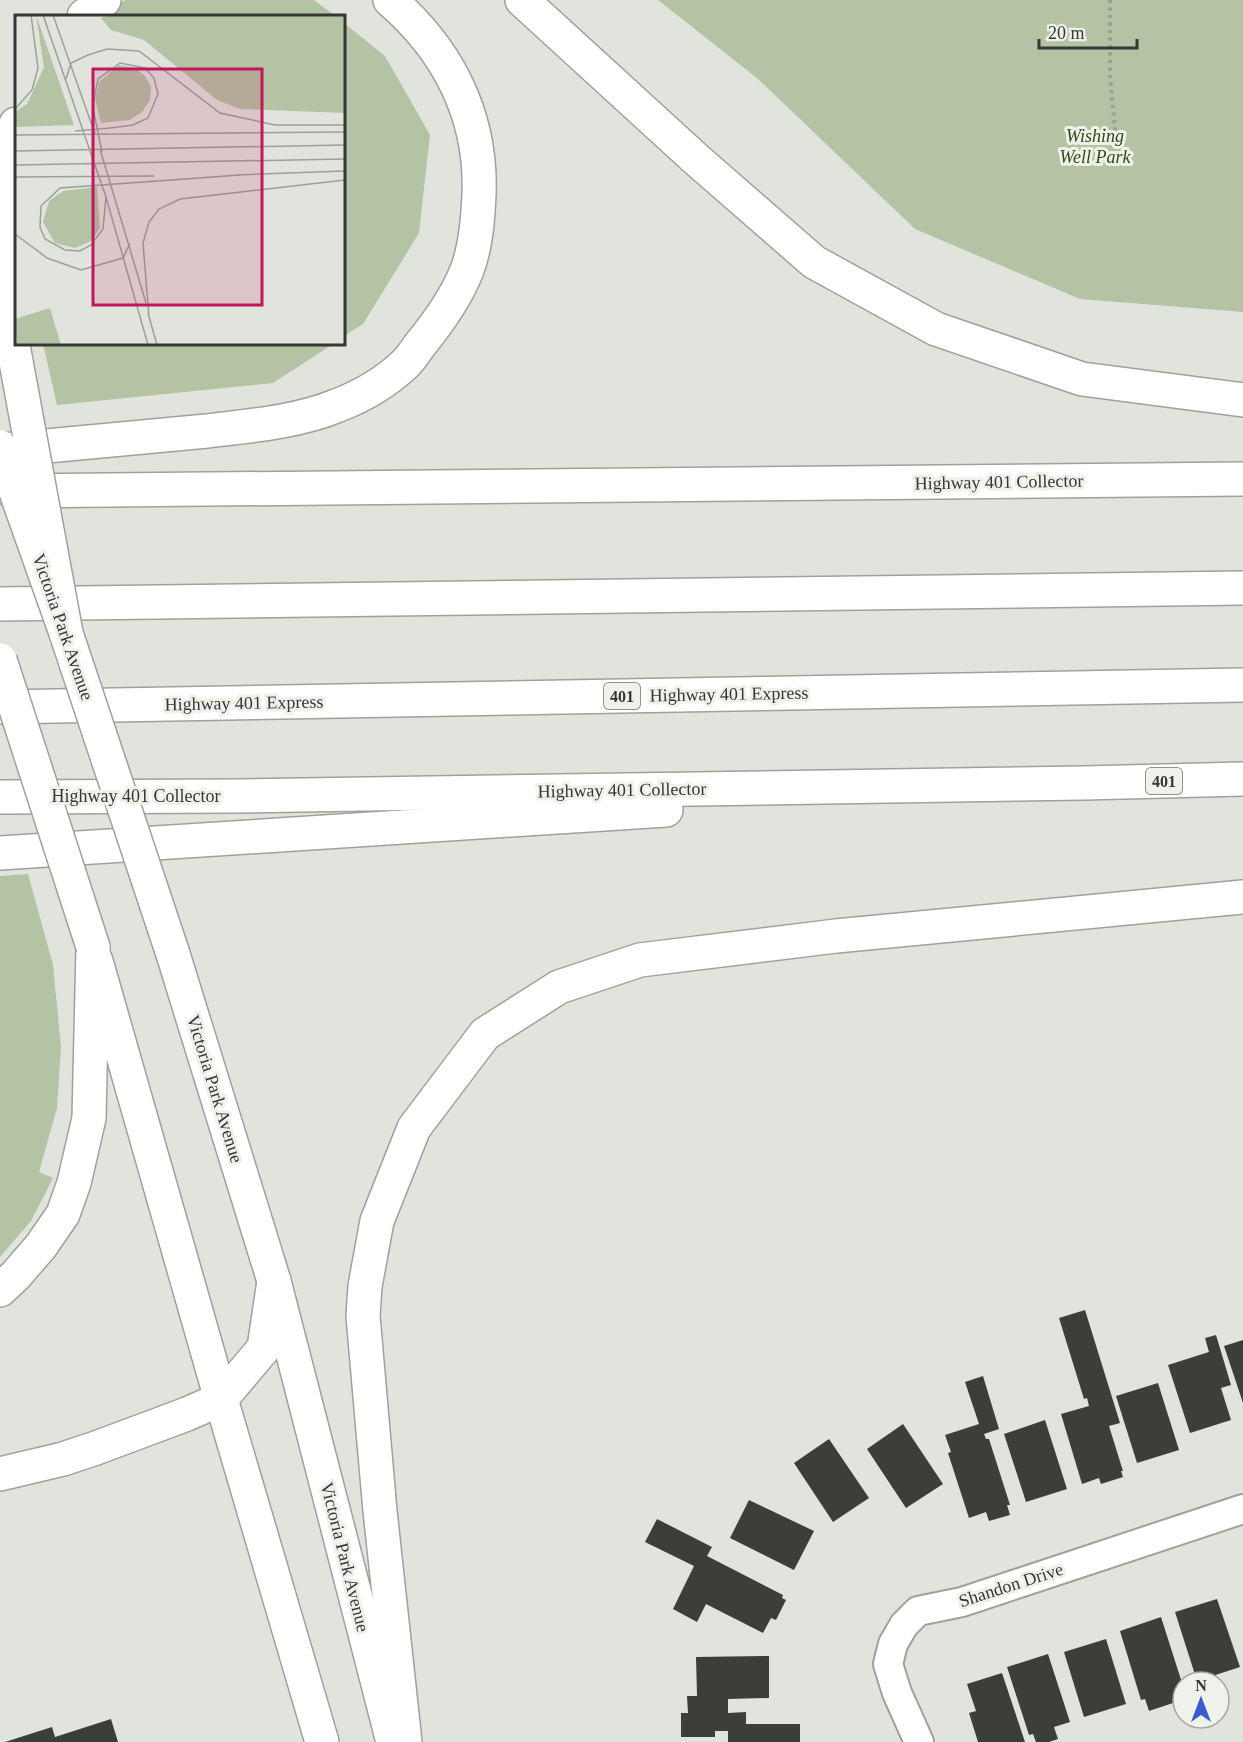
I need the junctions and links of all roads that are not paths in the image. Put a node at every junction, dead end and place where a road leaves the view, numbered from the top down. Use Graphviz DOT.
graph roads {
  1 [pos="104,0"];
  2 [pos="390,0"];
  3 [pos="522,0"];
  4 [pos="85,15"];
  5 [pos="15,128"];
  6 [pos="1243,400"];
  7 [pos="0,448"];
  8 [pos="1243,479"];
  9 [pos="0,491"];
  10 [pos="1243,588"];
  11 [pos="0,603"];
  12 [pos="66,633"];
  13 [pos="0,660"];
  14 [pos="1243,685"];
  15 [pos="0,707"];
  16 [pos="1243,779"];
  17 [pos="1084,783"];
  18 [pos="0,797"];
  19 [pos="0,853"];
  20 [pos="1243,897"];
  21 [pos="93,947"];
  22 [pos="274,1281"];
  23 [pos="0,1290"];
  24 [pos="220,1399"];
  25 [pos="0,1474"];
  26 [pos="1243,1509"];
  27 [pos="322,1742"];
  28 [pos="393,1742"];
  29 [pos="405,1742"];
  30 [pos="919,1742"];
  1 -- 4 [label="main road"];
  2 -- 7 [label="main road"];
  3 -- 6 [label="main road"];
  5 -- 12 [label="main road, bridge"];
  7 -- 12 [label="main road, Victoria Park Avenue, bridge"];
  8 -- 9 [label="main road, Highway 401 Collector"];
  10 -- 11 [label="main road"];
  12 -- 22 [label="main road, Victoria Park Avenue, bridge"];
  13 -- 21 [label="main road, bridge"];
  14 -- 15 [label="main road, Highway 401 Express / 401"];
  16 -- 17 [label="main road, Highway 401 Collector / 401"];
  17 -- 18 [label="main road, Highway 401 Collector / 401"];
  17 -- 19 [label="main road"];
  20 -- 29 [label="main road"];
  21 -- 23 [label="main road"];
  21 -- 24 [label="main road"];
  22 -- 24 [label="main road"];
  22 -- 28 [label="main road, Victoria Park Avenue"];
  24 -- 25 [label="main road"];
  24 -- 27 [label="main road"];
  26 -- 30 [label="street, Shandon Drive"];
}
